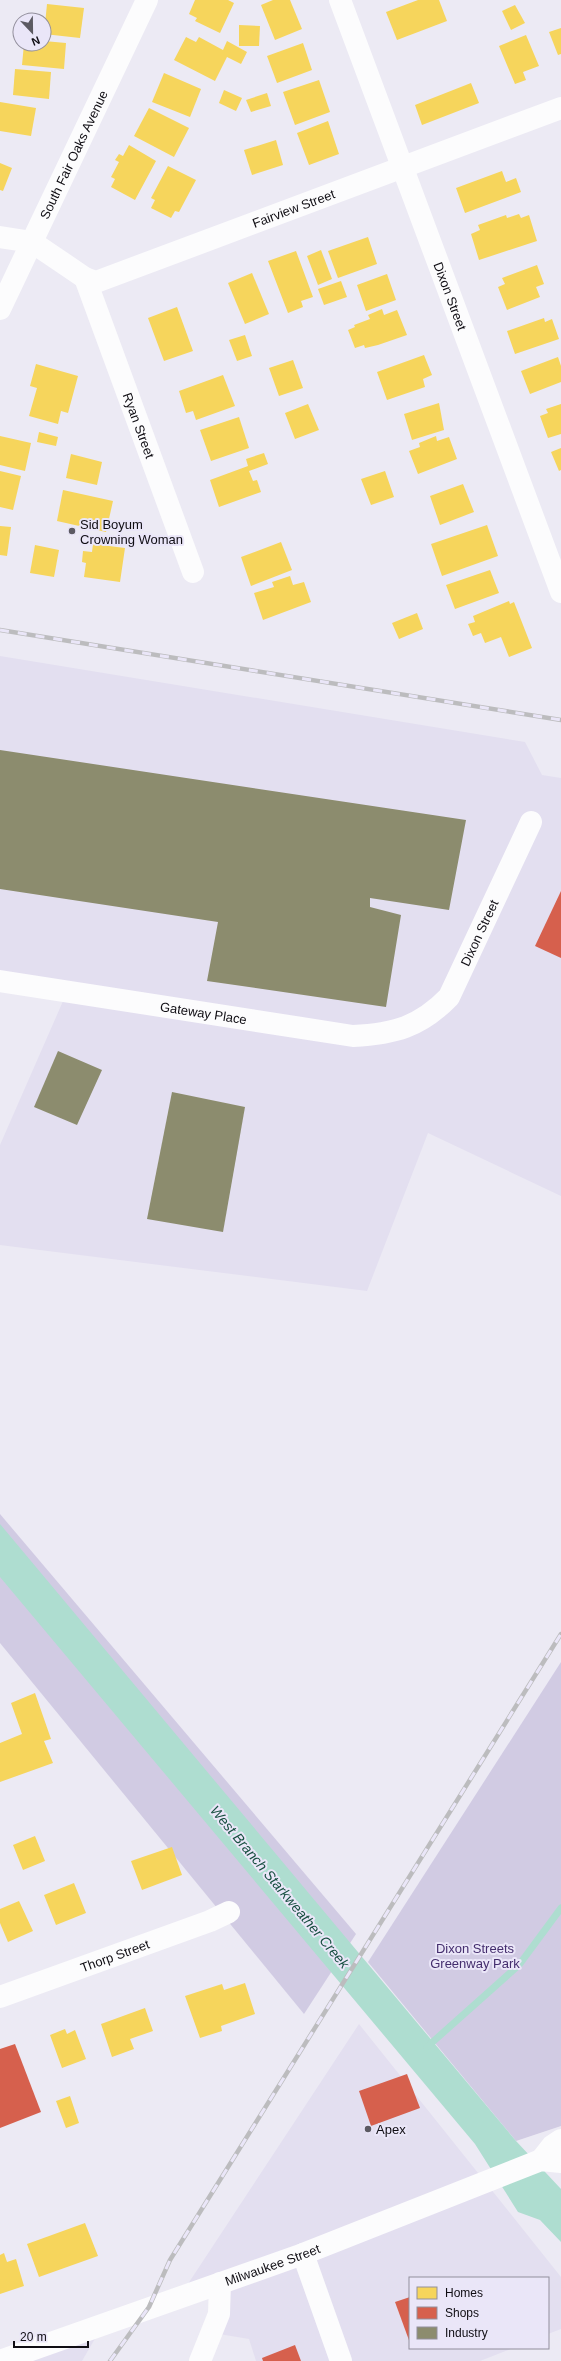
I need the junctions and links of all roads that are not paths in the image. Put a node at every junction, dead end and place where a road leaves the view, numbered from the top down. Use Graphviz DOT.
graph roads {
  1 [pos="147,0"];
  2 [pos="340,0"];
  3 [pos="561,108"];
  4 [pos="403,167"];
  5 [pos="0,237"];
  6 [pos="32,242"];
  7 [pos="85,278"];
  8 [pos="0,309"];
  9 [pos="193,572"];
  10 [pos="561,592"];
  11 [pos="531,822"];
  12 [pos="0,981"];
  13 [pos="408,1027"];
  14 [pos="229,1912"];
  15 [pos="0,1997"];
  16 [pos="561,2140"];
  17 [pos="551,2161"];
  18 [pos="303,2254"];
  19 [pos="220,2283"];
  20 [pos="0,2361"];
  21 [pos="200,2361"];
  22 [pos="341,2361"];
  1 -- 6 [label="street, South Fair Oaks Avenue"];
  2 -- 4 [label="street, Dixon Street"];
  3 -- 4 [label="street, Fairview Street"];
  4 -- 7 [label="street, Fairview Street"];
  4 -- 10 [label="street, Dixon Street"];
  5 -- 6 [label="street"];
  6 -- 7 [label="street"];
  6 -- 8 [label="street, South Fair Oaks Avenue"];
  7 -- 9 [label="street, Ryan Street"];
  11 -- 13 [label="street, Dixon Street"];
  12 -- 13 [label="street, Gateway Place"];
  14 -- 15 [label="street, Thorp Street"];
  16 -- 17 [label="street, Milwaukee Street"];
  17 -- 18 [label="street, Milwaukee Street"];
  18 -- 19 [label="street, Milwaukee Street"];
  18 -- 22 [label="street"];
  19 -- 20 [label="street, Milwaukee Street"];
  19 -- 21 [label="street"];
}
